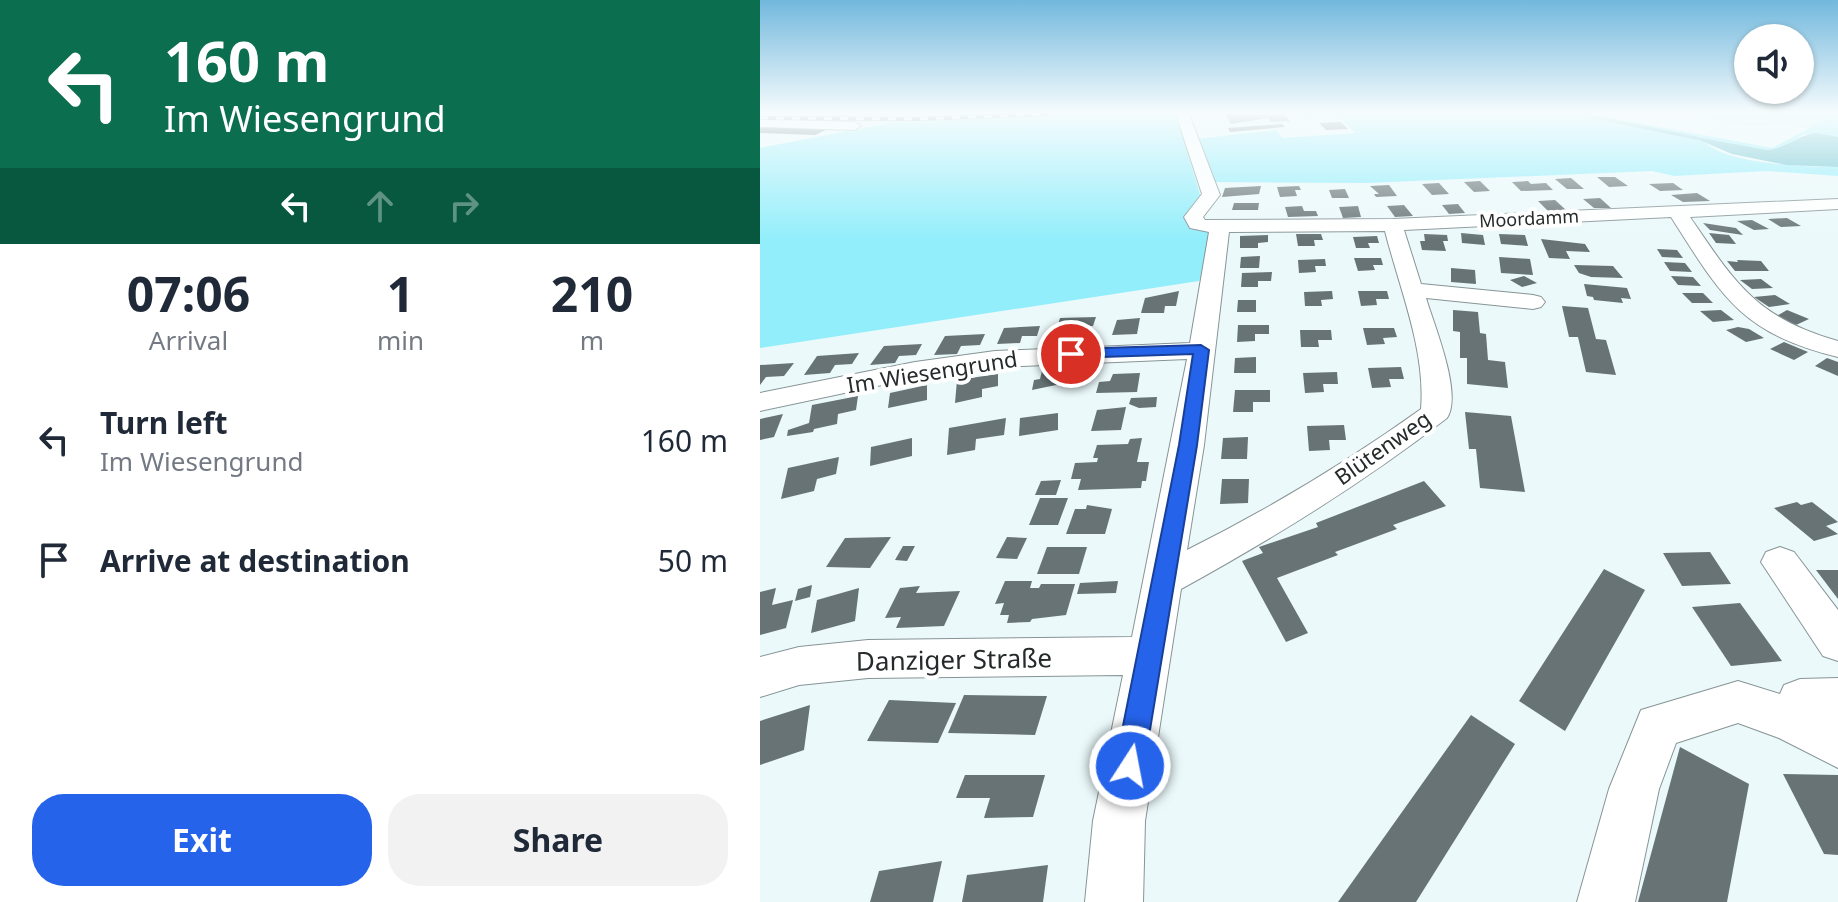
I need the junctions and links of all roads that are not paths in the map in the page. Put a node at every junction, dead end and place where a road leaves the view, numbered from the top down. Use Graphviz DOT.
graph roads {
  1 [pos="1197,156"];
  2 [pos="1838,204"];
  3 [pos="1676,210"];
  4 [pos="1393,225"];
  5 [pos="1220,226"];
  6 [pos="1414,290"];
  7 [pos="1533,302"];
  8 [pos="1838,349"];
  9 [pos="1201,350"];
  10 [pos="760,402"];
  11 [pos="1780,562"];
  12 [pos="1164,580"];
  13 [pos="1838,643"];
  14 [pos="1150,656"];
  15 [pos="760,677"];
  16 [pos="1838,699"];
  17 [pos="1792,720"];
  18 [pos="1838,744"];
  19 [pos="1114,902"];
  20 [pos="1606,902"];
  1 -- 5 [label="street"];
  2 -- 3 [label="street, Moordamm"];
  3 -- 4 [label="street, Moordamm"];
  3 -- 8 [label="street"];
  4 -- 5 [label="street, Moordamm"];
  4 -- 6 [label="street, Blütenweg"];
  5 -- 9 [label="street"];
  6 -- 7 [label="street"];
  6 -- 12 [label="street, Blütenweg"];
  9 -- 10 [label="street, Im Wiesengrund"];
  9 -- 12 [label="street"];
  11 -- 13 [label="street"];
  12 -- 14 [label="street"];
  14 -- 15 [label="street, Danziger Straße"];
  14 -- 19 [label="street"];
  16 -- 17 [label="street"];
  17 -- 18 [label="street"];
  17 -- 20 [label="street"];
}
